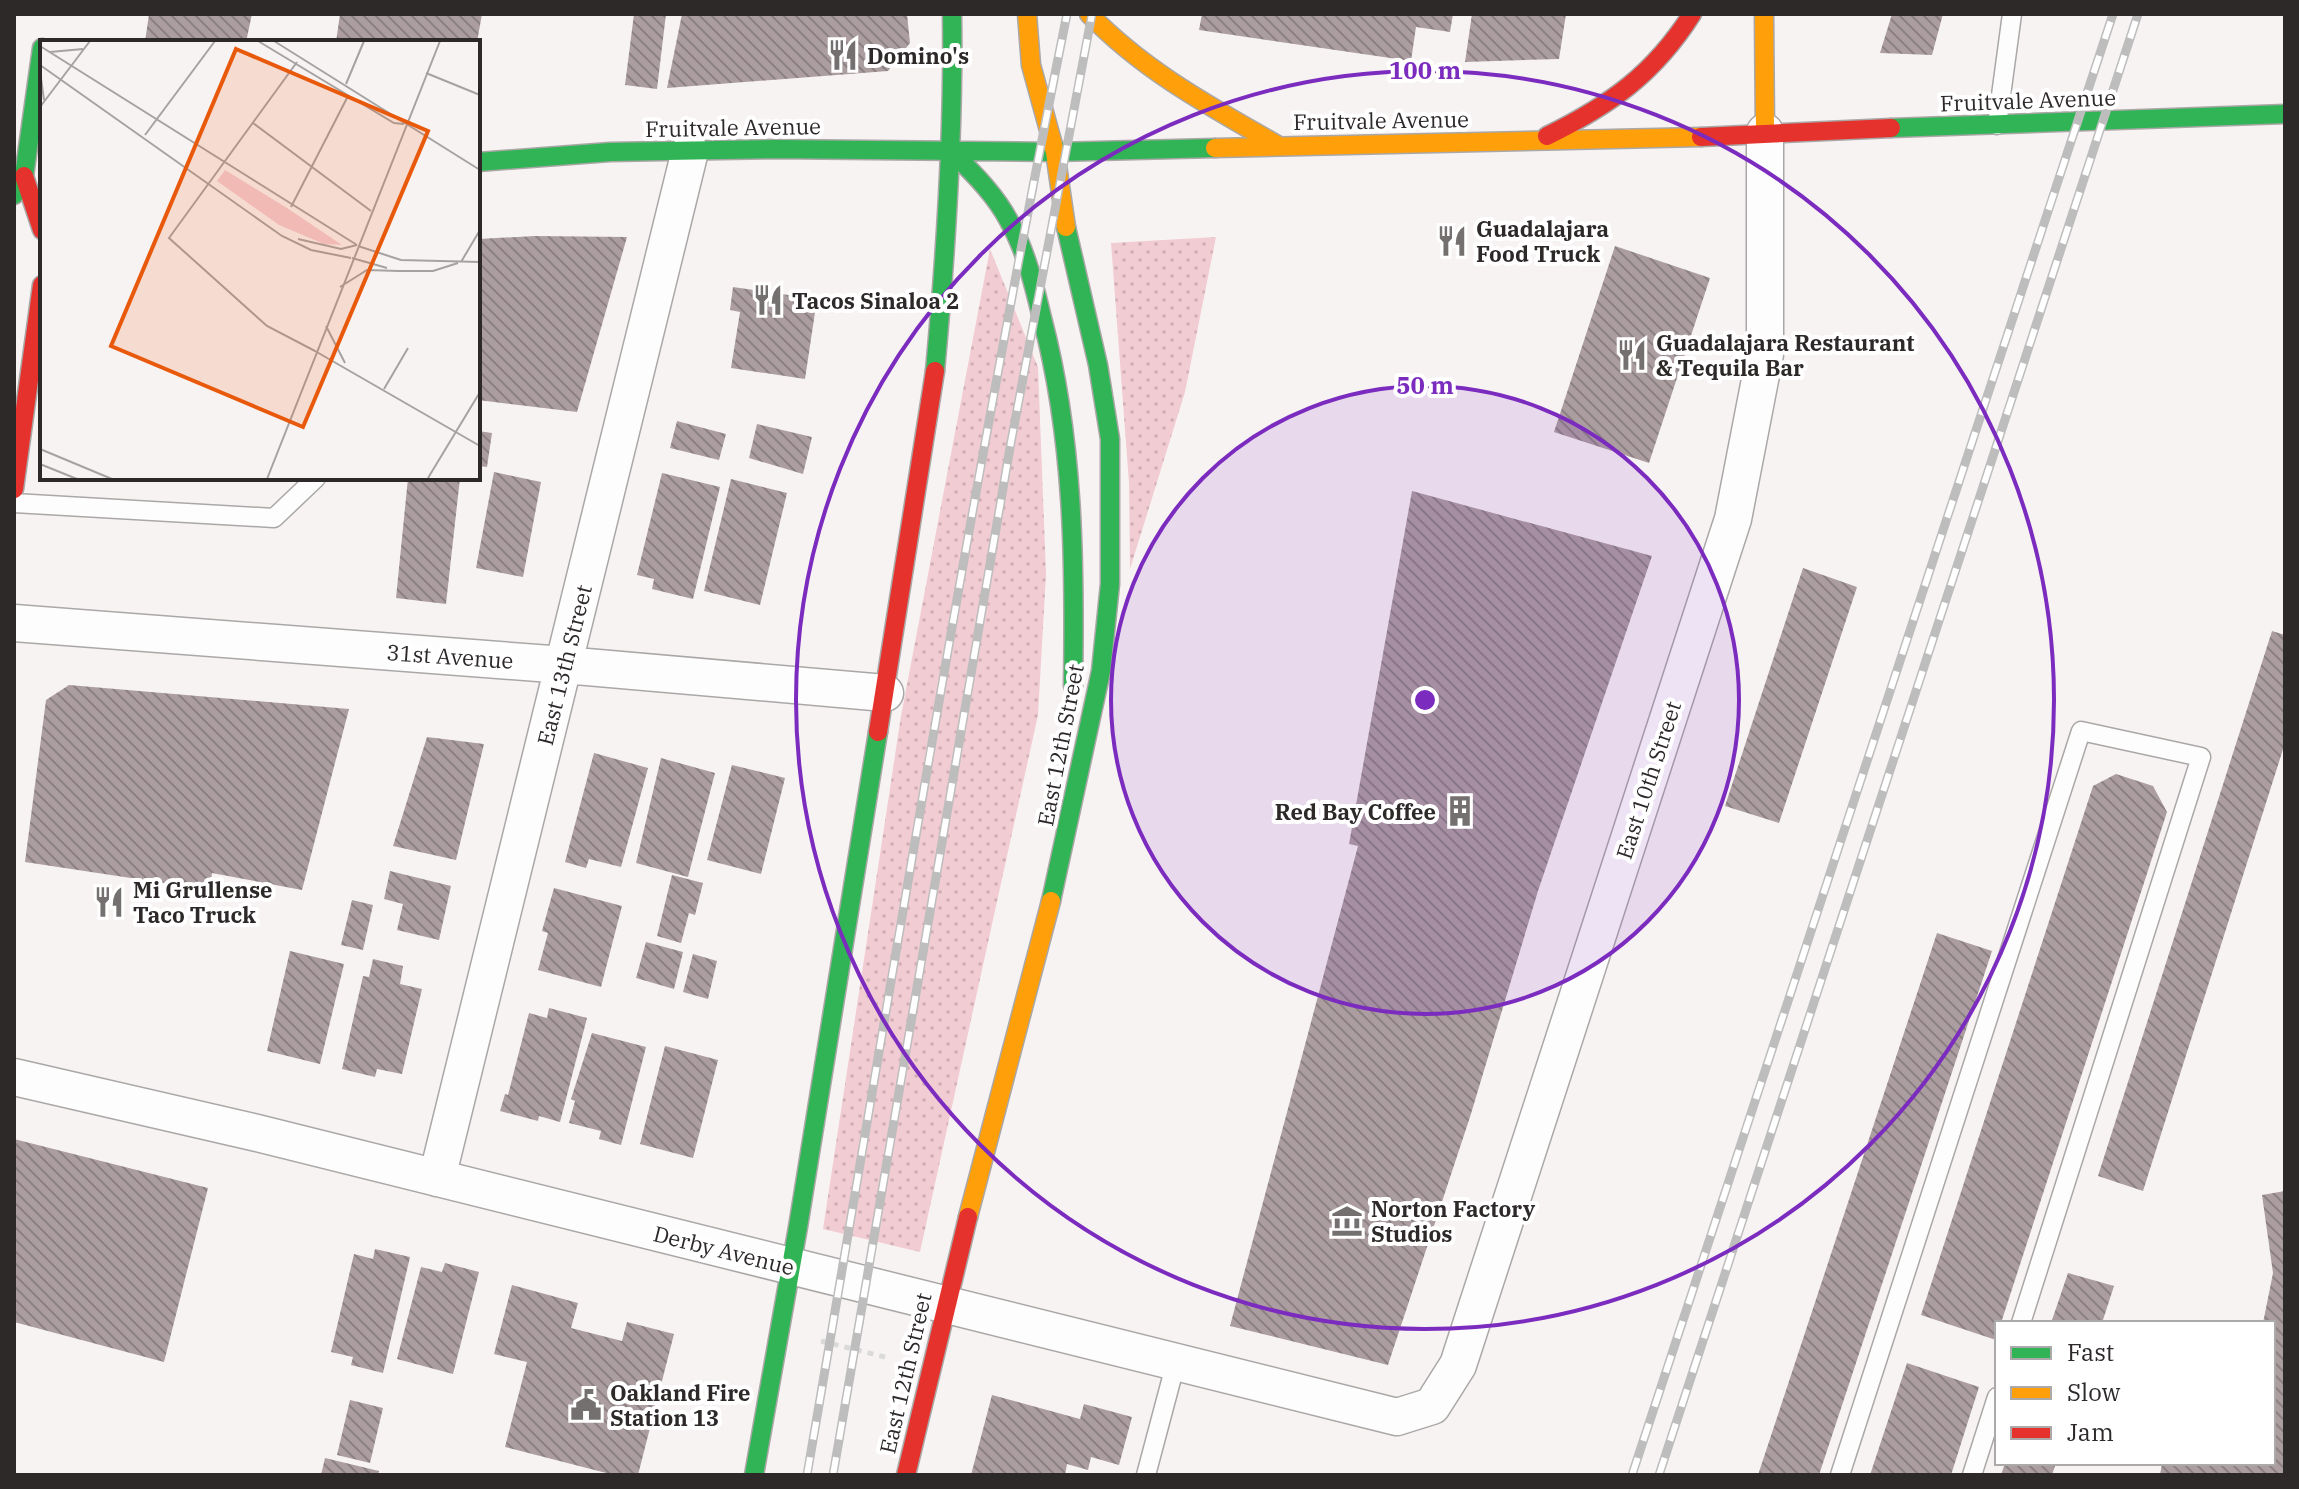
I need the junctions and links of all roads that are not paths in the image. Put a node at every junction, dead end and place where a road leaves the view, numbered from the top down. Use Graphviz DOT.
graph roads {
  1 [pos="952,14"];
  2 [pos="1027,14"];
  3 [pos="1089,14"];
  4 [pos="1692,14"];
  5 [pos="1764,14"];
  6 [pos="2012,14"];
  7 [pos="40,65"];
  8 [pos="2285,114"];
  9 [pos="1997,125"];
  10 [pos="1765,132"];
  11 [pos="1538,141"];
  12 [pos="1279,146"];
  13 [pos="690,151"];
  14 [pos="951,151"];
  15 [pos="1055,152"];
  16 [pos="480,162"];
  17 [pos="27,176"];
  18 [pos="14,195"];
  19 [pos="40,223"];
  20 [pos="40,320"];
  21 [pos="38,354"];
  22 [pos="299,480"];
  23 [pos="314,480"];
  24 [pos="14,489"];
  25 [pos="14,503"];
  26 [pos="287,507"];
  27 [pos="14,623"];
  28 [pos="564,665"];
  29 [pos="885,693"];
  30 [pos="1071,816"];
  31 [pos="14,1077"];
  32 [pos="437,1178"];
  33 [pos="791,1266"];
  34 [pos="945,1305"];
  35 [pos="2022,1321"];
  36 [pos="1176,1362"];
  37 [pos="1995,1403"];
  38 [pos="1432,1406"];
  39 [pos="754,1475"];
  40 [pos="906,1475"];
  41 [pos="1146,1475"];
  42 [pos="1840,1475"];
  43 [pos="1972,1475"];
  1 -- 14 [label="main road"];
  2 -- 15 [label="main road, East 12th Street"];
  3 -- 12 [label="main road"];
  4 -- 11 [label="main road"];
  5 -- 10 [label="main road"];
  6 -- 9 [label="lane"];
  7 -- 17 [label="main road"];
  8 -- 9 [label="main road, Fruitvale Avenue"];
  9 -- 10 [label="main road, Fruitvale Avenue"];
  10 -- 11 [label="main road, Fruitvale Avenue"];
  10 -- 38 [label="street, East 10th Street"];
  11 -- 12 [label="main road, Fruitvale Avenue"];
  12 -- 15 [label="main road, Fruitvale Avenue"];
  13 -- 14 [label="main road, Fruitvale Avenue"];
  13 -- 16 [label="main road, Fruitvale Avenue"];
  13 -- 28 [label="street, East 13th Street"];
  14 -- 15 [label="main road, Fruitvale Avenue"];
  14 -- 29 [label="main road"];
  14 -- 30 [label="main road"];
  15 -- 30 [label="main road, East 12th Street"];
  17 -- 18 [label="main road"];
  17 -- 19 [label="main road"];
  20 -- 21 [label="main road"];
  21 -- 24 [label="main road"];
  22 -- 26 [label="lane"];
  23 -- 26 [label="lane"];
  25 -- 26 [label="lane"];
  27 -- 28 [label="street, 31st Avenue"];
  28 -- 29 [label="street, 31st Avenue"];
  28 -- 32 [label="street, East 13th Street"];
  29 -- 33 [label="main road"];
  30 -- 34 [label="main road, East 12th Street"];
  31 -- 32 [label="street, Derby Avenue"];
  32 -- 33 [label="street, Derby Avenue"];
  33 -- 34 [label="street, Derby Avenue"];
  33 -- 39 [label="main road"];
  34 -- 36 [label="street, Derby Avenue"];
  34 -- 40 [label="main road, East 12th Street"];
  35 -- 42 [label="lane"];
  36 -- 38 [label="street, Derby Avenue"];
  36 -- 41 [label="lane"];
  37 -- 43 [label="lane"];
}
